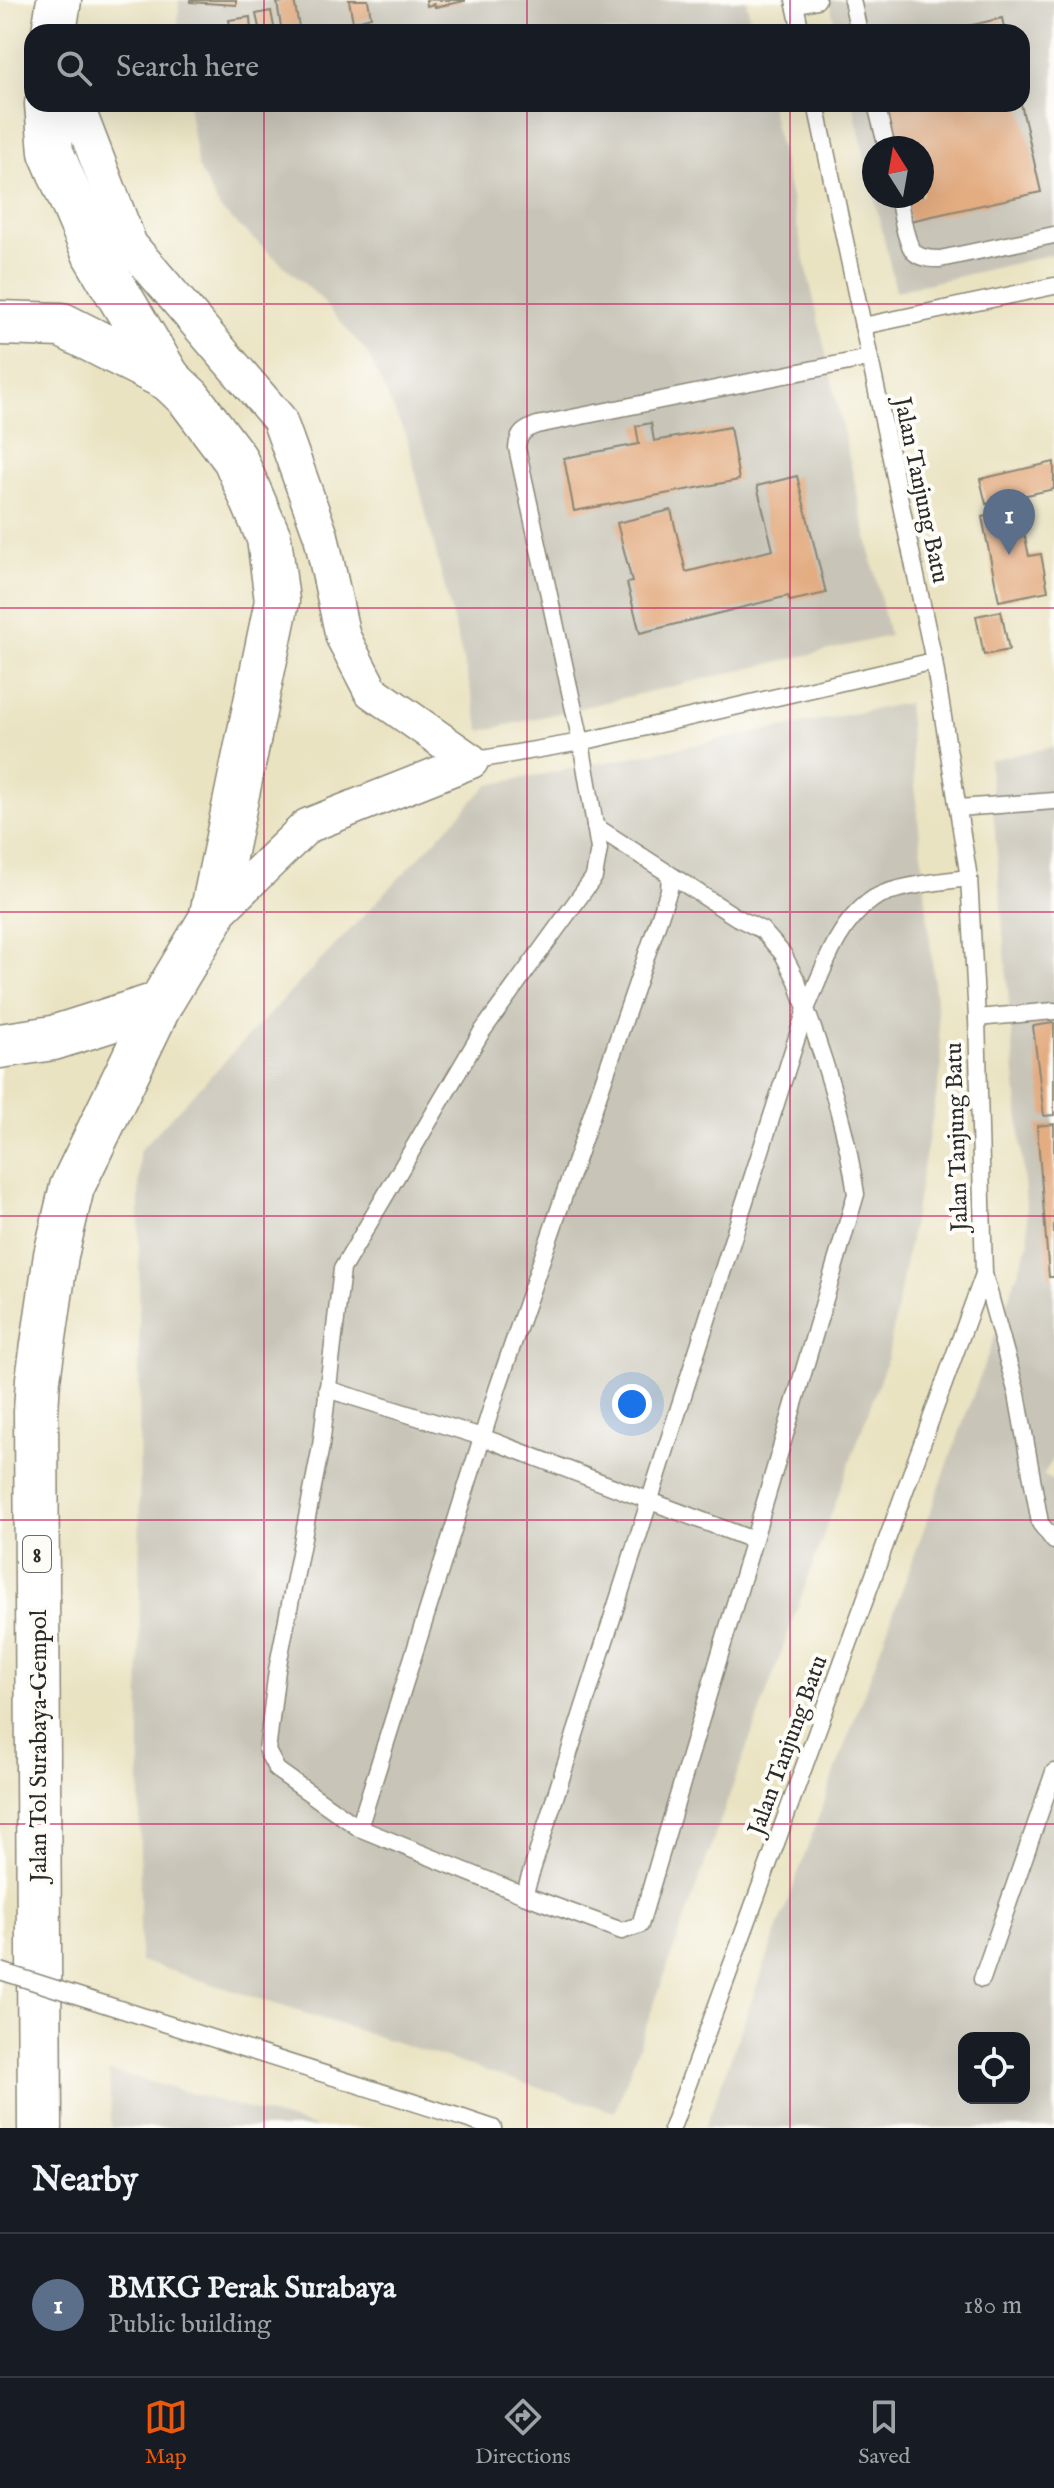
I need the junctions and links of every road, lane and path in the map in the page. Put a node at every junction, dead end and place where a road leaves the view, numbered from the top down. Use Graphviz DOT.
graph roads {
  1 [pos="59,0"];
  2 [pos="817,0"];
  3 [pos="852,0"];
  4 [pos="794,2"];
  5 [pos="55,24"];
  6 [pos="799,24"];
  7 [pos="857,24"];
  8 [pos="48,112"];
  9 [pos="79,112"];
  10 [pos="818,112"];
  11 [pos="878,112"];
  12 [pos="884,136"];
  13 [pos="901,208"];
  14 [pos="1054,235"];
  15 [pos="1054,286"];
  16 [pos="0,323"];
  17 [pos="863,326"];
  18 [pos="869,358"];
  19 [pos="169,379"];
  20 [pos="934,661"];
  21 [pos="581,742"];
  22 [pos="471,761"];
  23 [pos="1054,801"];
  24 [pos="958,808"];
  25 [pos="595,826"];
  26 [pos="670,875"];
  27 [pos="969,878"];
  28 [pos="211,919"];
  29 [pos="160,1004"];
  30 [pos="806,1009"];
  31 [pos="1054,1011"];
  32 [pos="977,1018"];
  33 [pos="0,1046"];
  34 [pos="984,1274"];
  35 [pos="327,1389"];
  36 [pos="482,1437"];
  37 [pos="649,1500"];
  38 [pos="753,1540"];
  39 [pos="1054,1541"];
  40 [pos="1054,1772"];
  41 [pos="359,1828"];
  42 [pos="524,1895"];
  43 [pos="0,1971"];
  44 [pos="982,1979"];
  45 [pos="40,2128"];
  46 [pos="493,2128"];
  47 [pos="672,2128"];
  1 -- 5 [label="main road"];
  2 -- 4 [label="lane"];
  3 -- 7 [label="lane"];
  4 -- 6 [label="lane"];
  8 -- 19 [label="main road"];
  9 -- 22 [label="street"];
  10 -- 17 [label="lane, Jalan Tanjung Batu"];
  11 -- 12 [label="lane"];
  13 -- 14 [label="lane"];
  15 -- 17 [label="lane"];
  16 -- 19 [label="main road"];
  17 -- 18 [label="lane, Jalan Tanjung Batu"];
  18 -- 20 [label="lane, Jalan Tanjung Batu"];
  18 -- 21 [label="lane"];
  19 -- 28 [label="main road, Jalan Tol Surabaya–Gempol"];
  20 -- 21 [label="lane"];
  20 -- 24 [label="lane, Jalan Tanjung Batu"];
  21 -- 22 [label="lane"];
  21 -- 25 [label="lane"];
  22 -- 28 [label="street"];
  23 -- 24 [label="lane"];
  24 -- 27 [label="lane, Jalan Tanjung Batu"];
  25 -- 26 [label="lane"];
  25 -- 35 [label="lane"];
  26 -- 30 [label="lane"];
  26 -- 36 [label="lane"];
  27 -- 30 [label="lane"];
  27 -- 32 [label="lane, Jalan Tanjung Batu"];
  28 -- 29 [label="main road, Jalan Tol Surabaya–Gempol"];
  29 -- 33 [label="main road"];
  29 -- 45 [label="main road, Jalan Tol Surabaya–Gempol / 8"];
  30 -- 37 [label="lane"];
  30 -- 38 [label="lane"];
  31 -- 32 [label="lane"];
  32 -- 34 [label="lane, Jalan Tanjung Batu"];
  34 -- 39 [label="lane"];
  34 -- 47 [label="lane, Jalan Tanjung Batu"];
  35 -- 36 [label="lane"];
  35 -- 41 [label="lane"];
  36 -- 37 [label="lane"];
  36 -- 41 [label="lane"];
  37 -- 38 [label="lane"];
  37 -- 42 [label="lane"];
  38 -- 42 [label="lane"];
  40 -- 44 [label="lane"];
  41 -- 42 [label="lane"];
  43 -- 46 [label="lane, bridge"];
}
